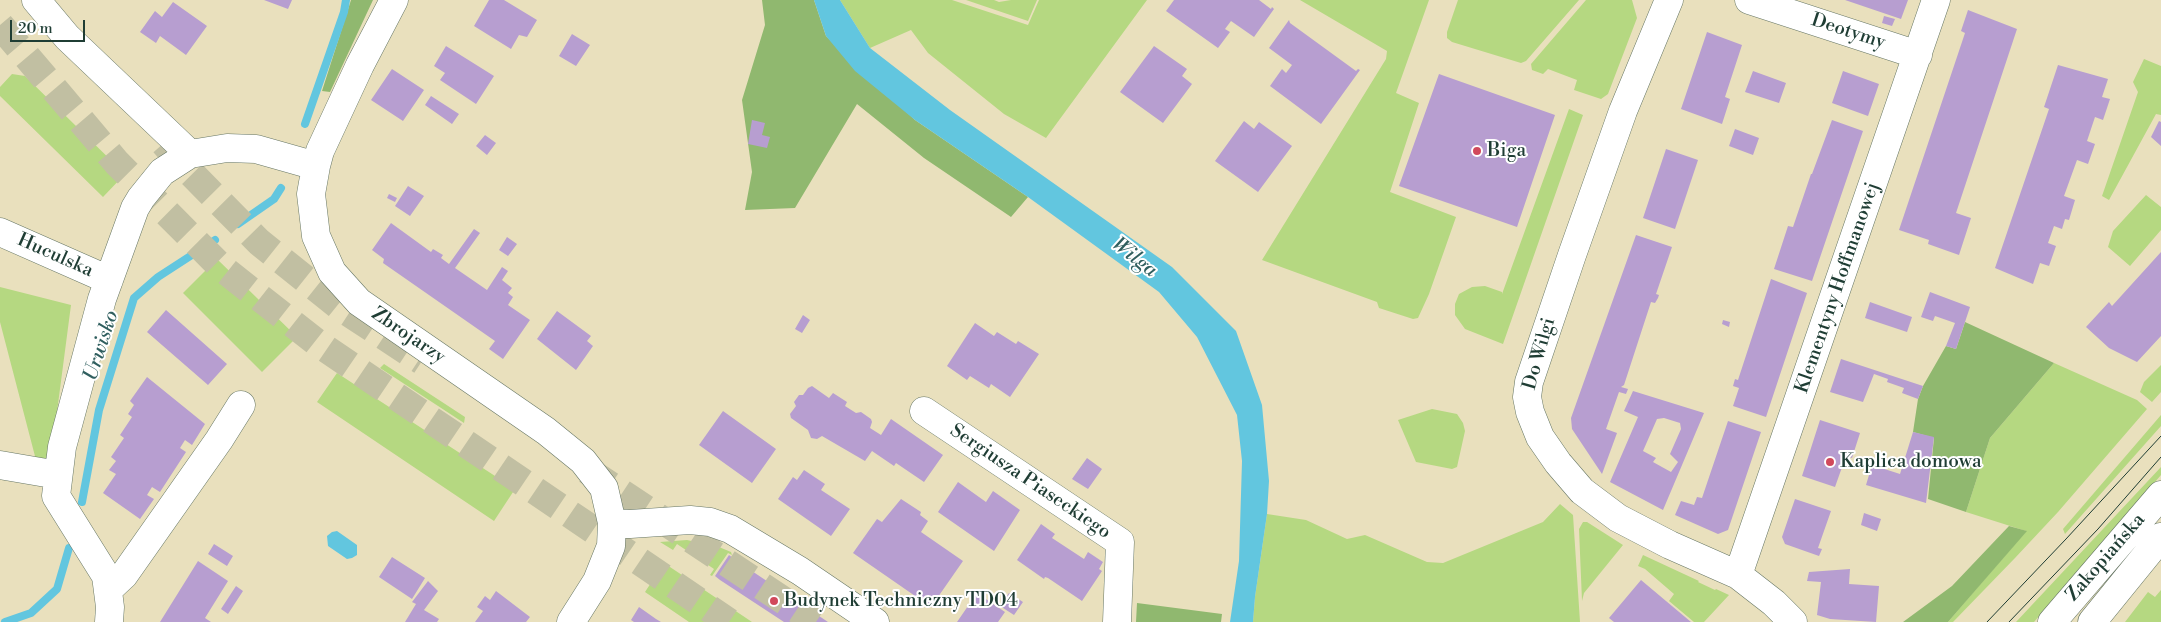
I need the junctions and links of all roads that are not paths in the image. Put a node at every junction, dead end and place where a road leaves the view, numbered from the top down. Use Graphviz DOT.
graph roads {
  1 [pos="36,0"];
  2 [pos="394,0"];
  3 [pos="1668,0"];
  4 [pos="1749,0"];
  5 [pos="1936,0"];
  6 [pos="1918,55"];
  7 [pos="190,154"];
  8 [pos="316,166"];
  9 [pos="0,232"];
  10 [pos="109,280"];
  11 [pos="241,405"];
  12 [pos="924,411"];
  13 [pos="0,465"];
  14 [pos="58,475"];
  15 [pos="2161,494"];
  16 [pos="612,523"];
  17 [pos="2161,537"];
  18 [pos="1738,575"];
  19 [pos="108,590"];
  20 [pos="110,622"];
  21 [pos="571,622"];
  22 [pos="875,622"];
  23 [pos="1118,622"];
  24 [pos="1793,622"];
  25 [pos="2052,622"];
  26 [pos="2092,622"];
  1 -- 7 [label="street"];
  2 -- 8 [label="street, Zbrojarzy"];
  3 -- 18 [label="street, Do Wilgi"];
  4 -- 6 [label="street, Deotymy"];
  5 -- 6 [label="street, Klementyny Hoffmanowej"];
  6 -- 18 [label="street, Klementyny Hoffmanowej"];
  7 -- 8 [label="street"];
  7 -- 10 [label="street"];
  8 -- 16 [label="street, Zbrojarzy"];
  9 -- 10 [label="street, Huculska"];
  10 -- 14 [label="street"];
  11 -- 19 [label="street"];
  12 -- 23 [label="street, Sergiusza Piaseckiego"];
  13 -- 14 [label="street"];
  14 -- 19 [label="street"];
  15 -- 25 [label="street, Zakopiańska"];
  16 -- 21 [label="street, Zbrojarzy"];
  16 -- 22 [label="street"];
  17 -- 26 [label="street, Zakopiańska"];
  18 -- 24 [label="street, Do Wilgi"];
  19 -- 20 [label="street"];
}
